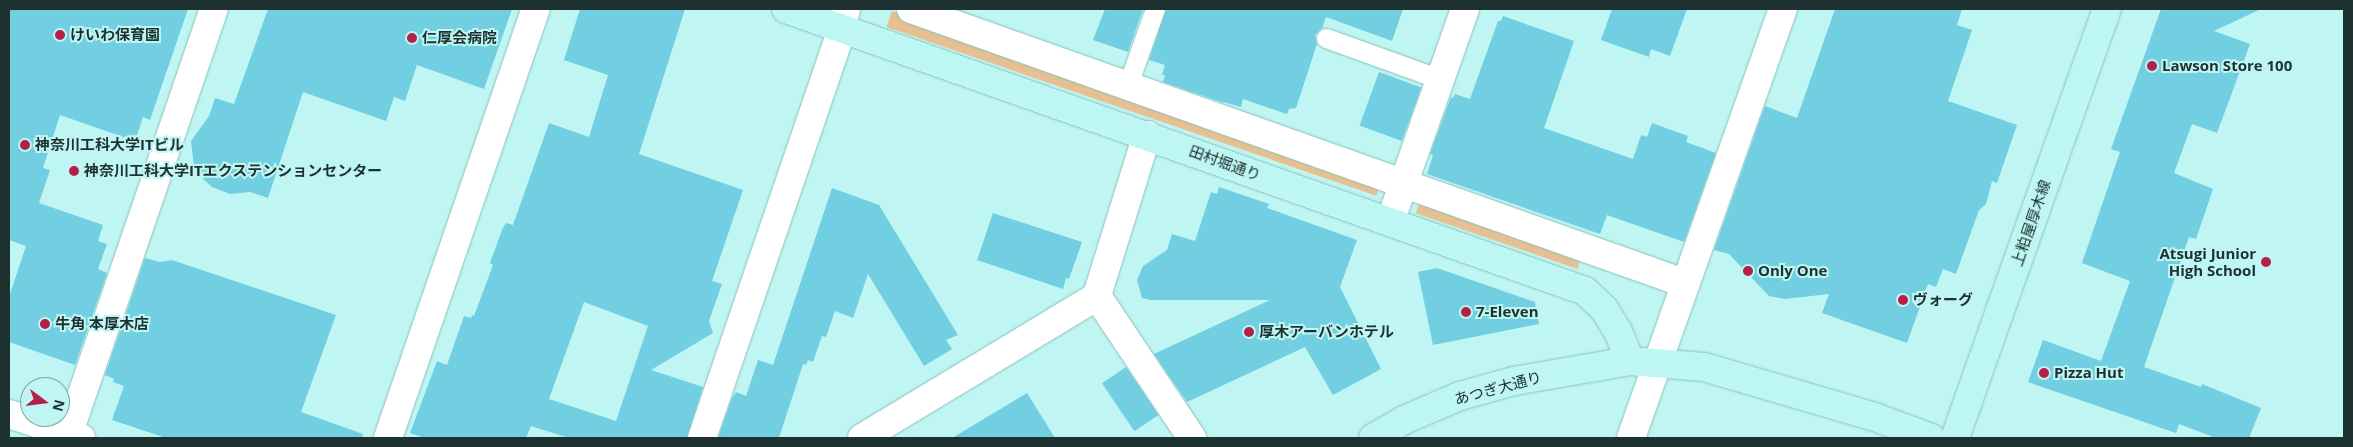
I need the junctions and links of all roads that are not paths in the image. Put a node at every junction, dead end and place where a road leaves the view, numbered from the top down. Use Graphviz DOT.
graph roads {
  1 [pos="214,9"];
  2 [pos="536,9"];
  3 [pos="786,9"];
  4 [pos="910,9"];
  5 [pos="1155,9"];
  6 [pos="1465,9"];
  7 [pos="1783,9"];
  8 [pos="2107,9"];
  9 [pos="844,19"];
  10 [pos="1326,38"];
  11 [pos="1440,79"];
  12 [pos="1128,86"];
  13 [pos="1147,135"];
  14 [pos="1403,183"];
  15 [pos="1390,222"];
  16 [pos="1684,283"];
  17 [pos="1097,296"];
  18 [pos="1630,361"];
  19 [pos="1658,362"];
  20 [pos="9,414"];
  21 [pos="72,437"];
  22 [pos="388,438"];
  23 [pos="702,438"];
  24 [pos="862,438"];
  25 [pos="1192,438"];
  26 [pos="1373,438"];
  27 [pos="1631,438"];
  28 [pos="1930,438"];
  29 [pos="1955,438"];
  1 -- 21 [label="street"];
  2 -- 22 [label="street"];
  3 -- 9 [label="street, 田村堀通り"];
  4 -- 12 [label="street"];
  5 -- 12 [label="lane"];
  6 -- 11 [label="street"];
  7 -- 16 [label="street"];
  8 -- 29 [label="street, 上粕屋厚木線"];
  9 -- 13 [label="street, 田村堀通り"];
  9 -- 23 [label="street"];
  10 -- 11 [label="lane"];
  11 -- 14 [label="street"];
  12 -- 14 [label="street"];
  13 -- 15 [label="street, 田村堀通り"];
  13 -- 17 [label="street"];
  14 -- 15 [label="street"];
  14 -- 16 [label="street"];
  15 -- 18 [label="street, 田村堀通り"];
  16 -- 19 [label="street"];
  17 -- 24 [label="street"];
  17 -- 25 [label="street"];
  18 -- 19 [label="street, あつぎ大通り"];
  18 -- 26 [label="street, あつぎ大通り"];
  19 -- 27 [label="street"];
  19 -- 28 [label="street, あつぎ大通り"];
  20 -- 21 [label="street"];
}
